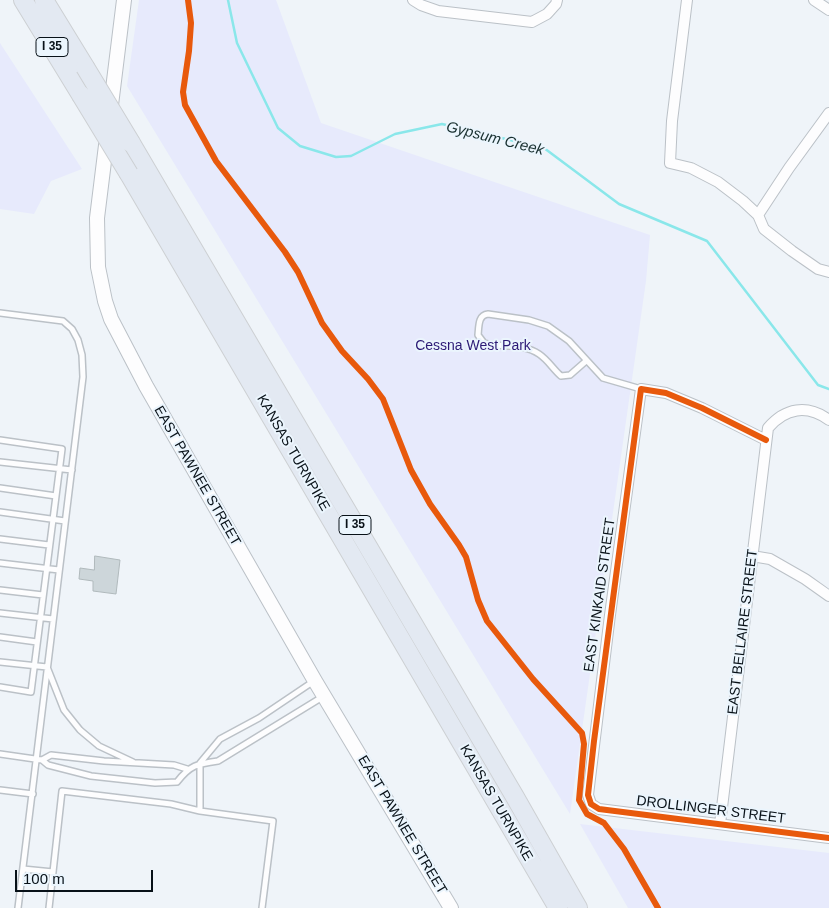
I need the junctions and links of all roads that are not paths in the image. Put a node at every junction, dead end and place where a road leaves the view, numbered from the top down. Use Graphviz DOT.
graph roads {
  1 [pos="23,0"];
  2 [pos="44,0"];
  3 [pos="124,0"];
  4 [pos="413,0"];
  5 [pos="557,0"];
  6 [pos="687,0"];
  7 [pos="814,0"];
  8 [pos="829,10"];
  9 [pos="829,113"];
  10 [pos="758,215"];
  11 [pos="829,272"];
  12 [pos="0,313"];
  13 [pos="586,361"];
  14 [pos="641,389"];
  15 [pos="829,420"];
  16 [pos="0,440"];
  17 [pos="766,440"];
  18 [pos="0,462"];
  19 [pos="59,469"];
  20 [pos="72,470"];
  21 [pos="0,488"];
  22 [pos="56,496"];
  23 [pos="0,512"];
  24 [pos="52,519"];
  25 [pos="66,520"];
  26 [pos="0,540"];
  27 [pos="49,545"];
  28 [pos="752,556"];
  29 [pos="0,563"];
  30 [pos="46,568"];
  31 [pos="59,570"];
  32 [pos="0,590"];
  33 [pos="43,595"];
  34 [pos="829,596"];
  35 [pos="0,613"];
  36 [pos="40,618"];
  37 [pos="53,619"];
  38 [pos="0,637"];
  39 [pos="37,642"];
  40 [pos="0,662"];
  41 [pos="34,665"];
  42 [pos="47,667"];
  43 [pos="315,681"];
  44 [pos="0,687"];
  45 [pos="324,696"];
  46 [pos="0,754"];
  47 [pos="39,760"];
  48 [pos="133,762"];
  49 [pos="200,764"];
  50 [pos="186,769"];
  51 [pos="0,790"];
  52 [pos="33,794"];
  53 [pos="591,804"];
  54 [pos="200,811"];
  55 [pos="720,824"];
  56 [pos="829,838"];
  57 [pos="23,869"];
  58 [pos="53,872"];
  59 [pos="18,908"];
  60 [pos="49,908"];
  61 [pos="262,908"];
  62 [pos="451,908"];
  63 [pos="558,908"];
  64 [pos="578,908"];
  1 -- 63 [label="highway, KANSAS TURNPIKE / I 35, bridge"];
  2 -- 64 [label="highway, KANSAS TURNPIKE / I 35, bridge"];
  3 -- 43 [label="main road, EAST PAWNEE STREET"];
  4 -- 5 [label="street"];
  6 -- 10 [label="street"];
  7 -- 8 [label="street"];
  9 -- 10 [label="street"];
  10 -- 11 [label="street"];
  12 -- 20 [label="lane"];
  13 -- 13 [label="lane"];
  13 -- 14 [label="lane"];
  14 -- 17 [label="street"];
  14 -- 53 [label="street, EAST KINKAID STREET"];
  15 -- 17 [label="street, EAST BELLAIRE STREET"];
  16 -- 19 [label="lane"];
  17 -- 28 [label="street, EAST BELLAIRE STREET"];
  18 -- 19 [label="lane"];
  19 -- 20 [label="lane"];
  19 -- 22 [label="lane"];
  20 -- 25 [label="lane"];
  21 -- 22 [label="lane"];
  22 -- 24 [label="lane"];
  23 -- 24 [label="lane"];
  24 -- 25 [label="lane"];
  24 -- 27 [label="lane"];
  25 -- 31 [label="lane"];
  26 -- 27 [label="lane"];
  27 -- 30 [label="lane"];
  28 -- 34 [label="street"];
  28 -- 55 [label="street, EAST BELLAIRE STREET"];
  29 -- 30 [label="lane"];
  30 -- 31 [label="lane"];
  30 -- 33 [label="lane"];
  31 -- 37 [label="lane"];
  32 -- 33 [label="lane"];
  33 -- 36 [label="lane"];
  35 -- 36 [label="lane"];
  36 -- 37 [label="lane"];
  36 -- 39 [label="lane"];
  37 -- 42 [label="lane"];
  38 -- 39 [label="lane"];
  39 -- 41 [label="lane"];
  40 -- 41 [label="lane"];
  41 -- 42 [label="lane"];
  41 -- 44 [label="lane"];
  42 -- 47 [label="lane"];
  42 -- 48 [label="lane"];
  43 -- 45 [label="main road, EAST PAWNEE STREET"];
  43 -- 49 [label="lane"];
  45 -- 49 [label="lane"];
  45 -- 62 [label="main road, EAST PAWNEE STREET"];
  46 -- 47 [label="lane"];
  47 -- 48 [label="lane"];
  47 -- 50 [label="lane"];
  47 -- 52 [label="lane"];
  48 -- 50 [label="lane"];
  49 -- 50 [label="lane"];
  49 -- 54 [label="lane"];
  51 -- 52 [label="lane"];
  52 -- 57 [label="lane"];
  53 -- 55 [label="street, DROLLINGER STREET"];
  54 -- 58 [label="lane"];
  54 -- 61 [label="lane"];
  55 -- 56 [label="street, DROLLINGER STREET"];
  57 -- 58 [label="lane"];
  57 -- 59 [label="lane"];
  58 -- 60 [label="lane"];
}
